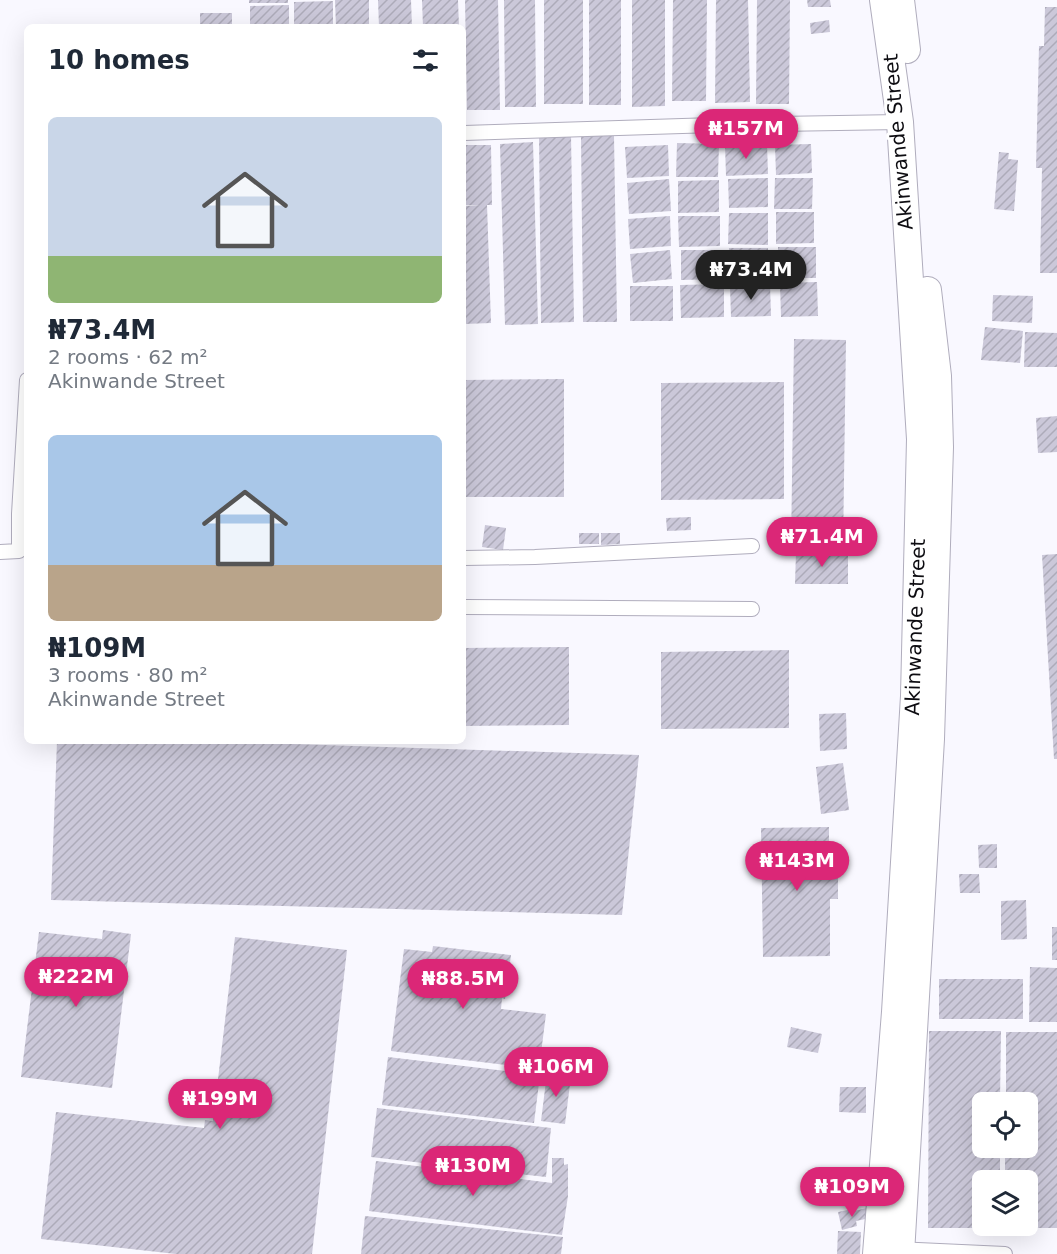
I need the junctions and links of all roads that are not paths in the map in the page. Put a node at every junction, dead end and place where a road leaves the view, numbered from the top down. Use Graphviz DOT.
graph roads {
  1 [pos="883,0"];
  2 [pos="902,0"];
  3 [pos="900,122"];
  4 [pos="466,134"];
  5 [pos="24,430"];
  6 [pos="752,546"];
  7 [pos="0,552"];
  8 [pos="23,552"];
  9 [pos="466,558"];
  10 [pos="466,607"];
  11 [pos="752,609"];
  12 [pos="902,1251"];
  13 [pos="876,1252"];
  14 [pos="1005,1254"];
  1 -- 3 [label="street, Akinwande Street"];
  2 -- 12 [label="street, Akinwande Street"];
  3 -- 4 [label="lane"];
  3 -- 13 [label="street, Akinwande Street"];
  5 -- 8 [label="lane"];
  6 -- 9 [label="lane"];
  7 -- 8 [label="lane"];
  10 -- 11 [label="lane"];
  12 -- 13 [label="lane"];
  12 -- 14 [label="lane"];
}
